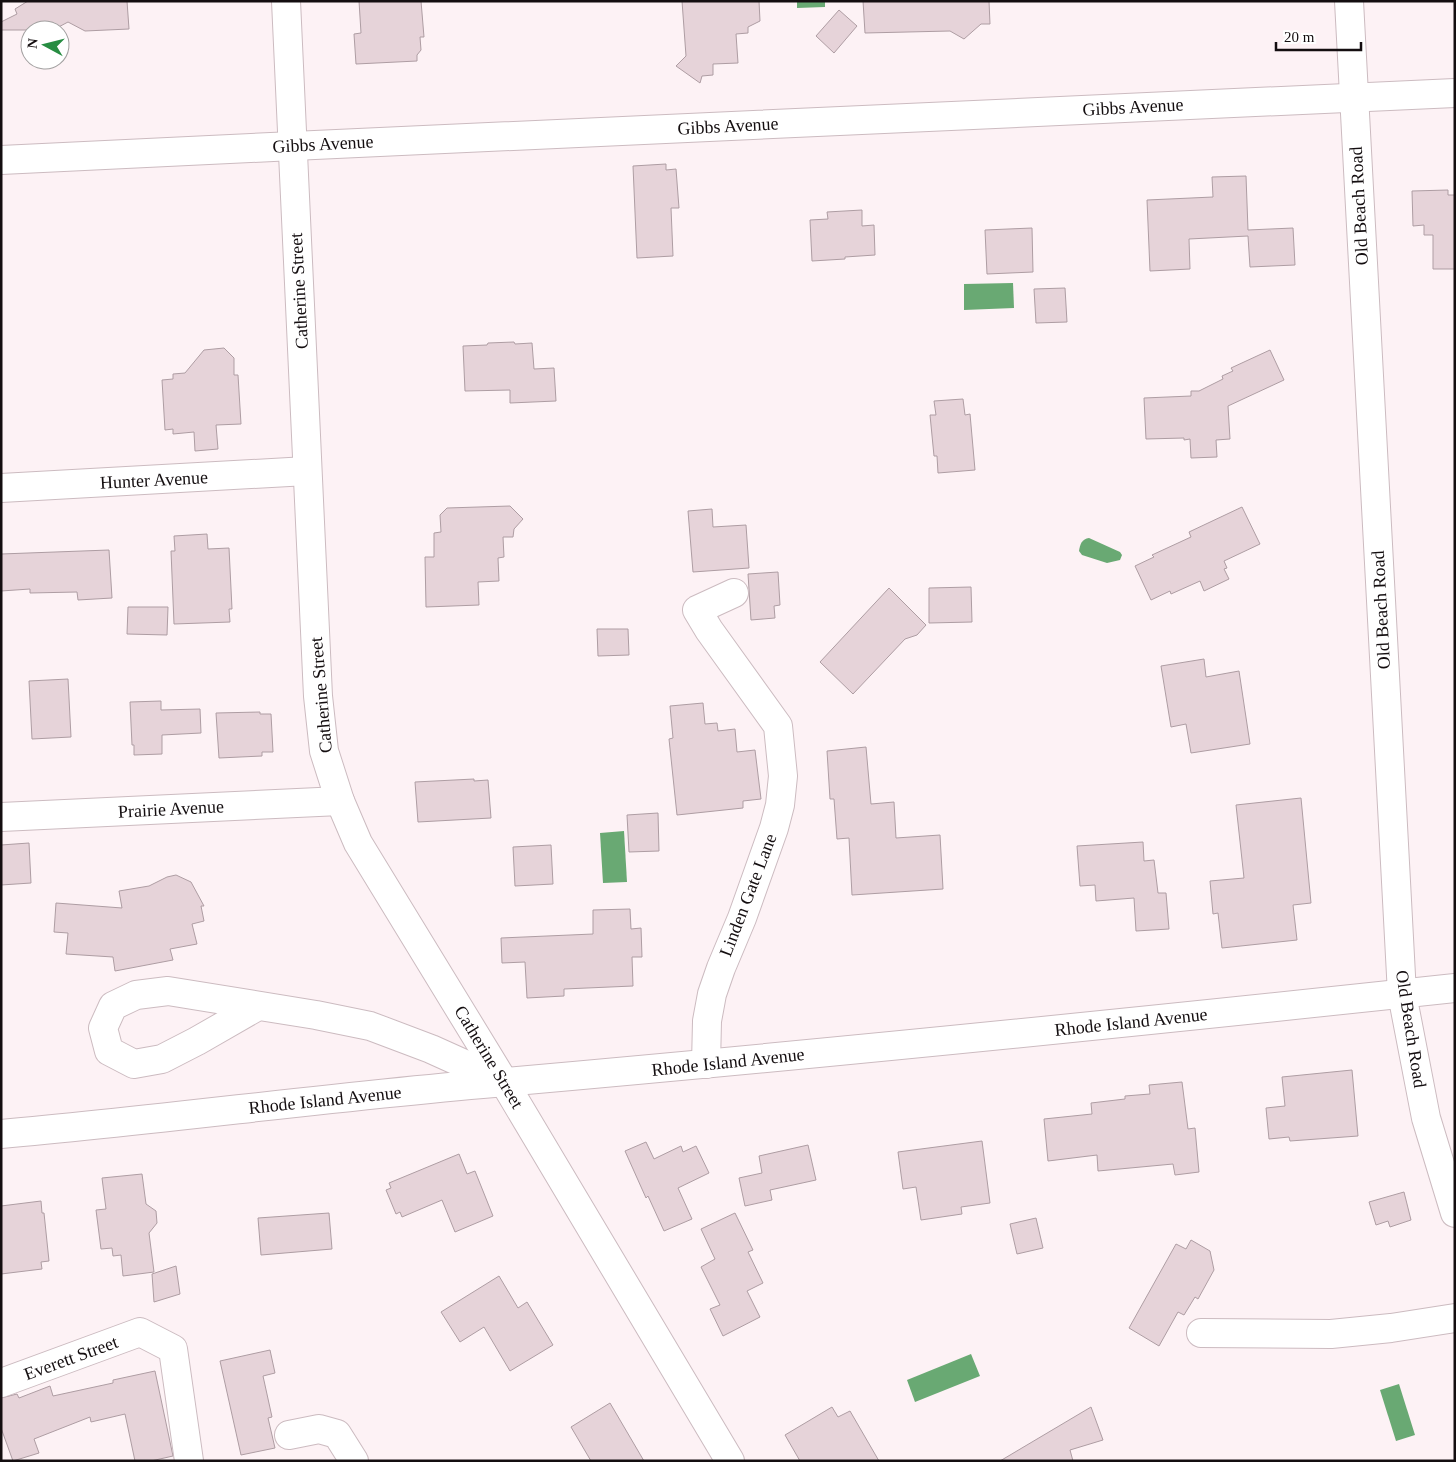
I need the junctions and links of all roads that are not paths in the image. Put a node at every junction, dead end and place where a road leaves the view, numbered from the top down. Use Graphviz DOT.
graph roads {
  1 [pos="286,1"];
  2 [pos="1349,1"];
  3 [pos="1455,93"];
  4 [pos="1353,98"];
  5 [pos="293,146"];
  6 [pos="1,160"];
  7 [pos="308,471"];
  8 [pos="1,488"];
  9 [pos="734,593"];
  10 [pos="340,801"];
  11 [pos="1,817"];
  12 [pos="1455,988"];
  13 [pos="1402,994"];
  14 [pos="258,1006"];
  15 [pos="706,1064"];
  16 [pos="504,1082"];
  17 [pos="1,1134"];
  18 [pos="1455,1213"];
  19 [pos="1455,1318"];
  20 [pos="1201,1333"];
  21 [pos="1,1383"];
  22 [pos="289,1435"];
  23 [pos="190,1461"];
  24 [pos="354,1461"];
  25 [pos="730,1461"];
  1 -- 5 [label="street, Catherine Street"];
  2 -- 4 [label="street, Old Beach Road"];
  3 -- 4 [label="street, Gibbs Avenue"];
  4 -- 5 [label="street, Gibbs Avenue"];
  4 -- 13 [label="street, Old Beach Road"];
  5 -- 6 [label="street, Gibbs Avenue"];
  5 -- 7 [label="street, Catherine Street"];
  7 -- 8 [label="street, Hunter Avenue"];
  7 -- 10 [label="street, Catherine Street"];
  9 -- 15 [label="street, Linden Gate Lane"];
  10 -- 11 [label="street, Prairie Avenue"];
  10 -- 16 [label="street, Catherine Street"];
  12 -- 13 [label="street, Rhode Island Avenue"];
  13 -- 15 [label="street, Rhode Island Avenue"];
  13 -- 18 [label="street, Old Beach Road"];
  14 -- 14 [label="street"];
  14 -- 16 [label="street"];
  15 -- 16 [label="street, Rhode Island Avenue"];
  16 -- 17 [label="street, Rhode Island Avenue"];
  16 -- 25 [label="street, Catherine Street"];
  19 -- 20 [label="street"];
  21 -- 23 [label="street, Everett Street"];
  22 -- 24 [label="street"];
}
